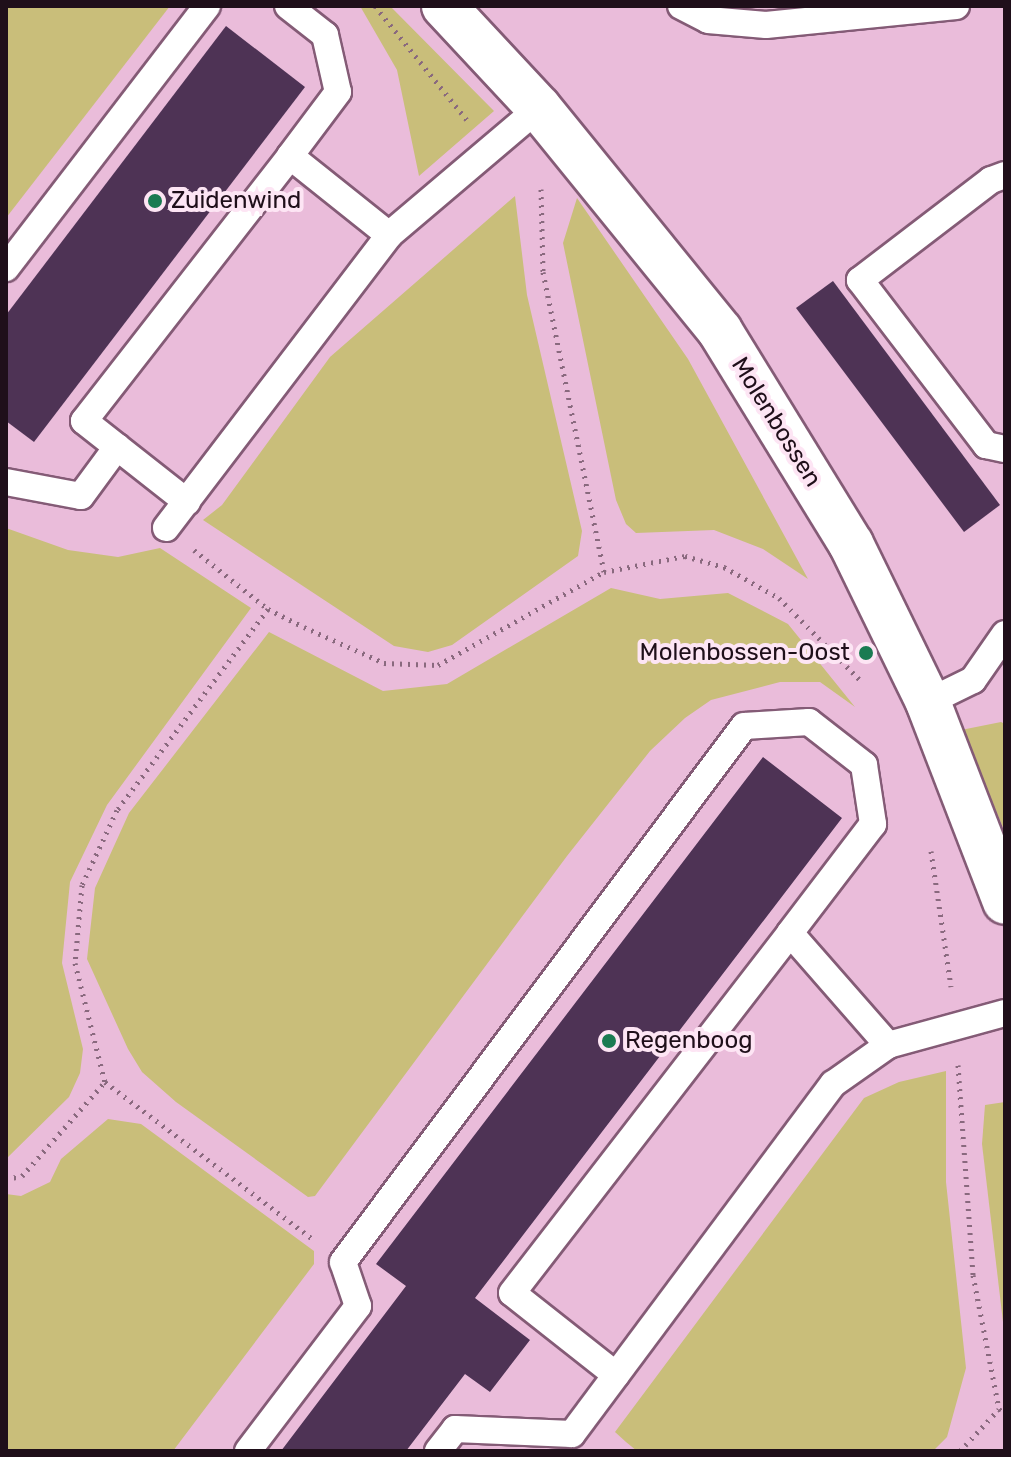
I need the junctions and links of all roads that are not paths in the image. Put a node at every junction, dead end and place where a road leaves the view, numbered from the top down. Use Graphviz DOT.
graph roads {
  1 [pos="207,6"];
  2 [pos="288,6"];
  3 [pos="444,6"];
  4 [pos="681,6"];
  5 [pos="956,6"];
  6 [pos="539,108"];
  7 [pos="290,156"];
  8 [pos="1005,175"];
  9 [pos="389,235"];
  10 [pos="6,268"];
  11 [pos="117,447"];
  12 [pos="1005,449"];
  13 [pos="6,482"];
  14 [pos="187,502"];
  15 [pos="166,528"];
  16 [pos="1005,634"];
  17 [pos="928,702"];
  18 [pos="1005,902"];
  19 [pos="790,933"];
  20 [pos="1005,1013"];
  21 [pos="888,1045"];
  22 [pos="616,1375"];
  23 [pos="248,1451"];
  24 [pos="438,1451"];
  1 -- 10 [label="lane"];
  2 -- 7 [label="lane"];
  3 -- 6 [label="street, Molenbossen"];
  4 -- 5 [label="lane"];
  6 -- 9 [label="lane"];
  6 -- 17 [label="street, Molenbossen"];
  7 -- 9 [label="lane"];
  7 -- 11 [label="lane"];
  8 -- 12 [label="lane"];
  9 -- 14 [label="lane"];
  11 -- 13 [label="lane"];
  11 -- 14 [label="lane"];
  14 -- 15 [label="lane"];
  16 -- 17 [label="lane"];
  17 -- 18 [label="street, Molenbossen"];
  19 -- 21 [label="lane"];
  19 -- 22 [label="lane"];
  19 -- 23 [label="lane"];
  20 -- 21 [label="lane"];
  21 -- 22 [label="lane"];
  22 -- 24 [label="lane"];
}
